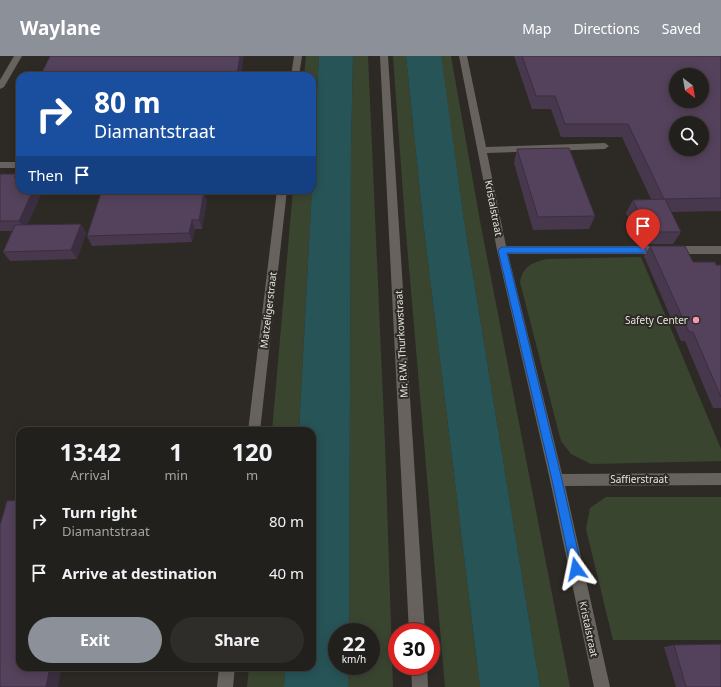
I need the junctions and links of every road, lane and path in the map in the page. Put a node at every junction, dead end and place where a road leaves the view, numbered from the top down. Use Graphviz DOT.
graph roads {
  1 [pos="18,56"];
  2 [pos="298,56"];
  3 [pos="384,56"];
  4 [pos="463,56"];
  5 [pos="296,72"];
  6 [pos="0,87"];
  7 [pos="605,146"];
  8 [pos="482,150"];
  9 [pos="0,165"];
  10 [pos="16,165"];
  11 [pos="282,194"];
  12 [pos="502,250"];
  13 [pos="721,250"];
  14 [pos="254,427"];
  15 [pos="721,479"];
  16 [pos="557,480"];
  17 [pos="416,623"];
  18 [pos="226,671"];
  19 [pos="419,675"];
  20 [pos="224,687"];
  21 [pos="420,687"];
  22 [pos="602,687"];
  1 -- 6 [label="street"];
  2 -- 5 [label="street"];
  3 -- 17 [label="street, Mr. R.W. Thurkowstraat"];
  4 -- 8 [label="street, Kristalstraat"];
  7 -- 8 [label="street"];
  8 -- 12 [label="street, Kristalstraat"];
  9 -- 10 [label="street"];
  11 -- 14 [label="street, Matzeligerstraat"];
  12 -- 13 [label="street"];
  12 -- 16 [label="street, Kristalstraat"];
  15 -- 16 [label="street, Saffierstraat"];
  16 -- 22 [label="street, Kristalstraat"];
  18 -- 20 [label="street"];
  19 -- 21 [label="street"];
}
